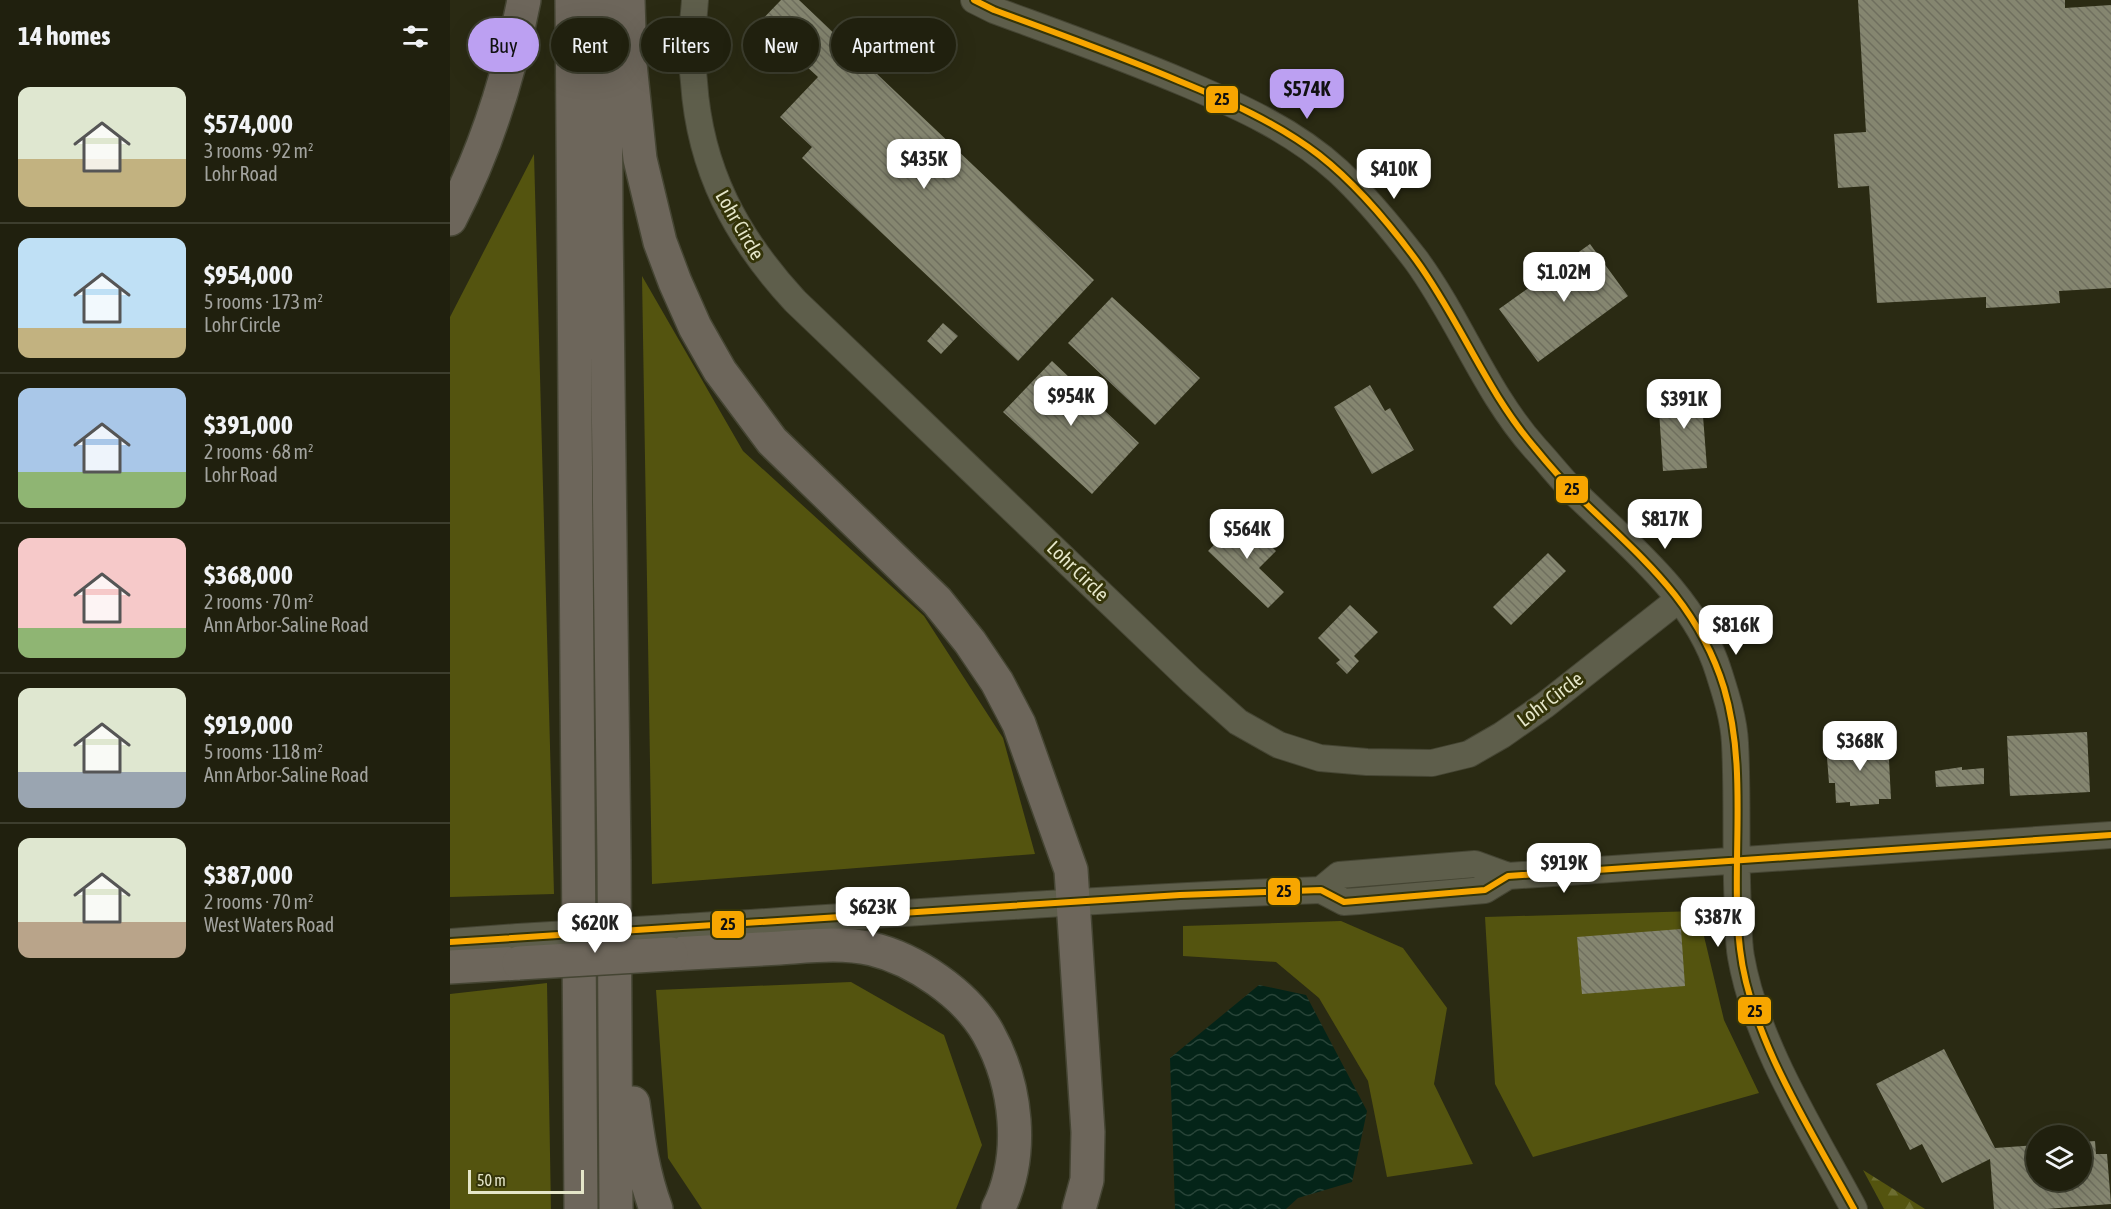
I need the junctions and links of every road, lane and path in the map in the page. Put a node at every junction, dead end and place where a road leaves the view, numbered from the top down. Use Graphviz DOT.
graph roads {
  1 [pos="524,0"];
  2 [pos="572,0"];
  3 [pos="606,0"];
  4 [pos="628,0"];
  5 [pos="695,0"];
  6 [pos="974,0"];
  7 [pos="450,219"];
  8 [pos="1678,600"];
  9 [pos="2111,835"];
  10 [pos="1735,860"];
  11 [pos="1074,901"];
  12 [pos="670,941"];
  13 [pos="450,942"];
  14 [pos="519,950"];
  15 [pos="450,967"];
  16 [pos="614,1003"];
  17 [pos="581,1209"];
  18 [pos="616,1209"];
  19 [pos="656,1209"];
  20 [pos="998,1209"];
  21 [pos="1079,1209"];
  22 [pos="1854,1209"];
  1 -- 7 [label="highway"];
  2 -- 17 [label="highway"];
  3 -- 16 [label="highway"];
  4 -- 11 [label="highway"];
  5 -- 8 [label="street, Lohr Circle"];
  6 -- 8 [label="street"];
  8 -- 10 [label="street"];
  9 -- 10 [label="street"];
  10 -- 11 [label="street"];
  10 -- 22 [label="street"];
  11 -- 12 [label="street"];
  11 -- 21 [label="highway"];
  12 -- 14 [label="highway, bridge"];
  12 -- 20 [label="highway"];
  13 -- 14 [label="street"];
  14 -- 15 [label="highway"];
  16 -- 18 [label="highway"];
  16 -- 19 [label="highway"];
}
